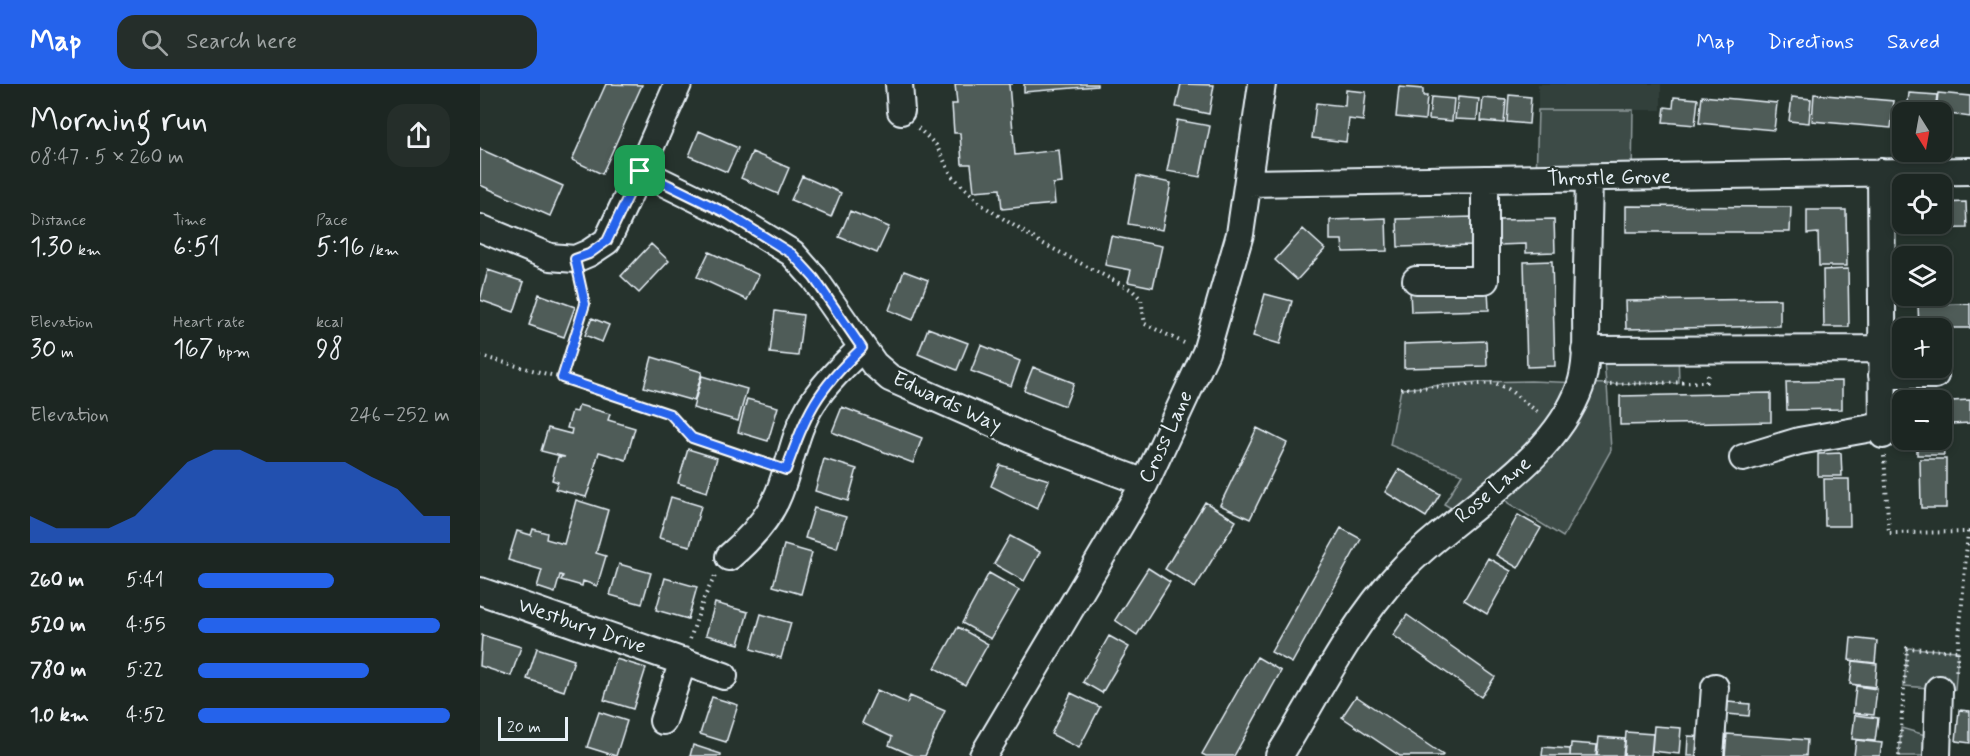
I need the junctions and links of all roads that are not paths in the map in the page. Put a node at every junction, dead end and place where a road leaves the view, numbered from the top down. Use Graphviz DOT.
graph roads {
  1 [pos="678,84"];
  2 [pos="899,84"];
  3 [pos="1262,84"];
  4 [pos="901,111"];
  5 [pos="640,171"];
  6 [pos="1970,171"];
  7 [pos="1881,172"];
  8 [pos="1485,179"];
  9 [pos="1590,179"];
  10 [pos="1248,183"];
  11 [pos="480,228"];
  12 [pos="1416,280"];
  13 [pos="862,348"];
  14 [pos="1883,349"];
  15 [pos="1585,350"];
  16 [pos="1882,375"];
  17 [pos="1892,375"];
  18 [pos="1743,458"];
  19 [pos="1145,483"];
  20 [pos="729,557"];
  21 [pos="480,591"];
  22 [pos="683,661"];
  23 [pos="724,676"];
  24 [pos="1715,687"];
  25 [pos="1938,689"];
  26 [pos="663,721"];
  27 [pos="983,756"];
  28 [pos="1279,756"];
  29 [pos="1710,756"];
  30 [pos="1937,756"];
  1 -- 5 [label="street"];
  2 -- 4 [label="street"];
  3 -- 10 [label="street, Cross Lane"];
  5 -- 11 [label="street"];
  5 -- 13 [label="street, Edwards Way"];
  6 -- 7 [label="street, Throstle Grove"];
  7 -- 9 [label="street, Throstle Grove"];
  7 -- 14 [label="street"];
  8 -- 9 [label="street, Throstle Grove"];
  8 -- 10 [label="street, Throstle Grove"];
  8 -- 12 [label="street"];
  9 -- 15 [label="street, Rose Lane"];
  10 -- 19 [label="street, Cross Lane"];
  13 -- 19 [label="street, Edwards Way"];
  13 -- 20 [label="street"];
  14 -- 15 [label="street"];
  14 -- 16 [label="street"];
  15 -- 28 [label="street, Rose Lane"];
  16 -- 17 [label="street"];
  16 -- 18 [label="street"];
  19 -- 27 [label="street, Cross Lane"];
  21 -- 22 [label="street, Westbury Drive"];
  22 -- 23 [label="street, Westbury Drive"];
  22 -- 26 [label="street"];
  24 -- 29 [label="street"];
  25 -- 30 [label="street"];
}
